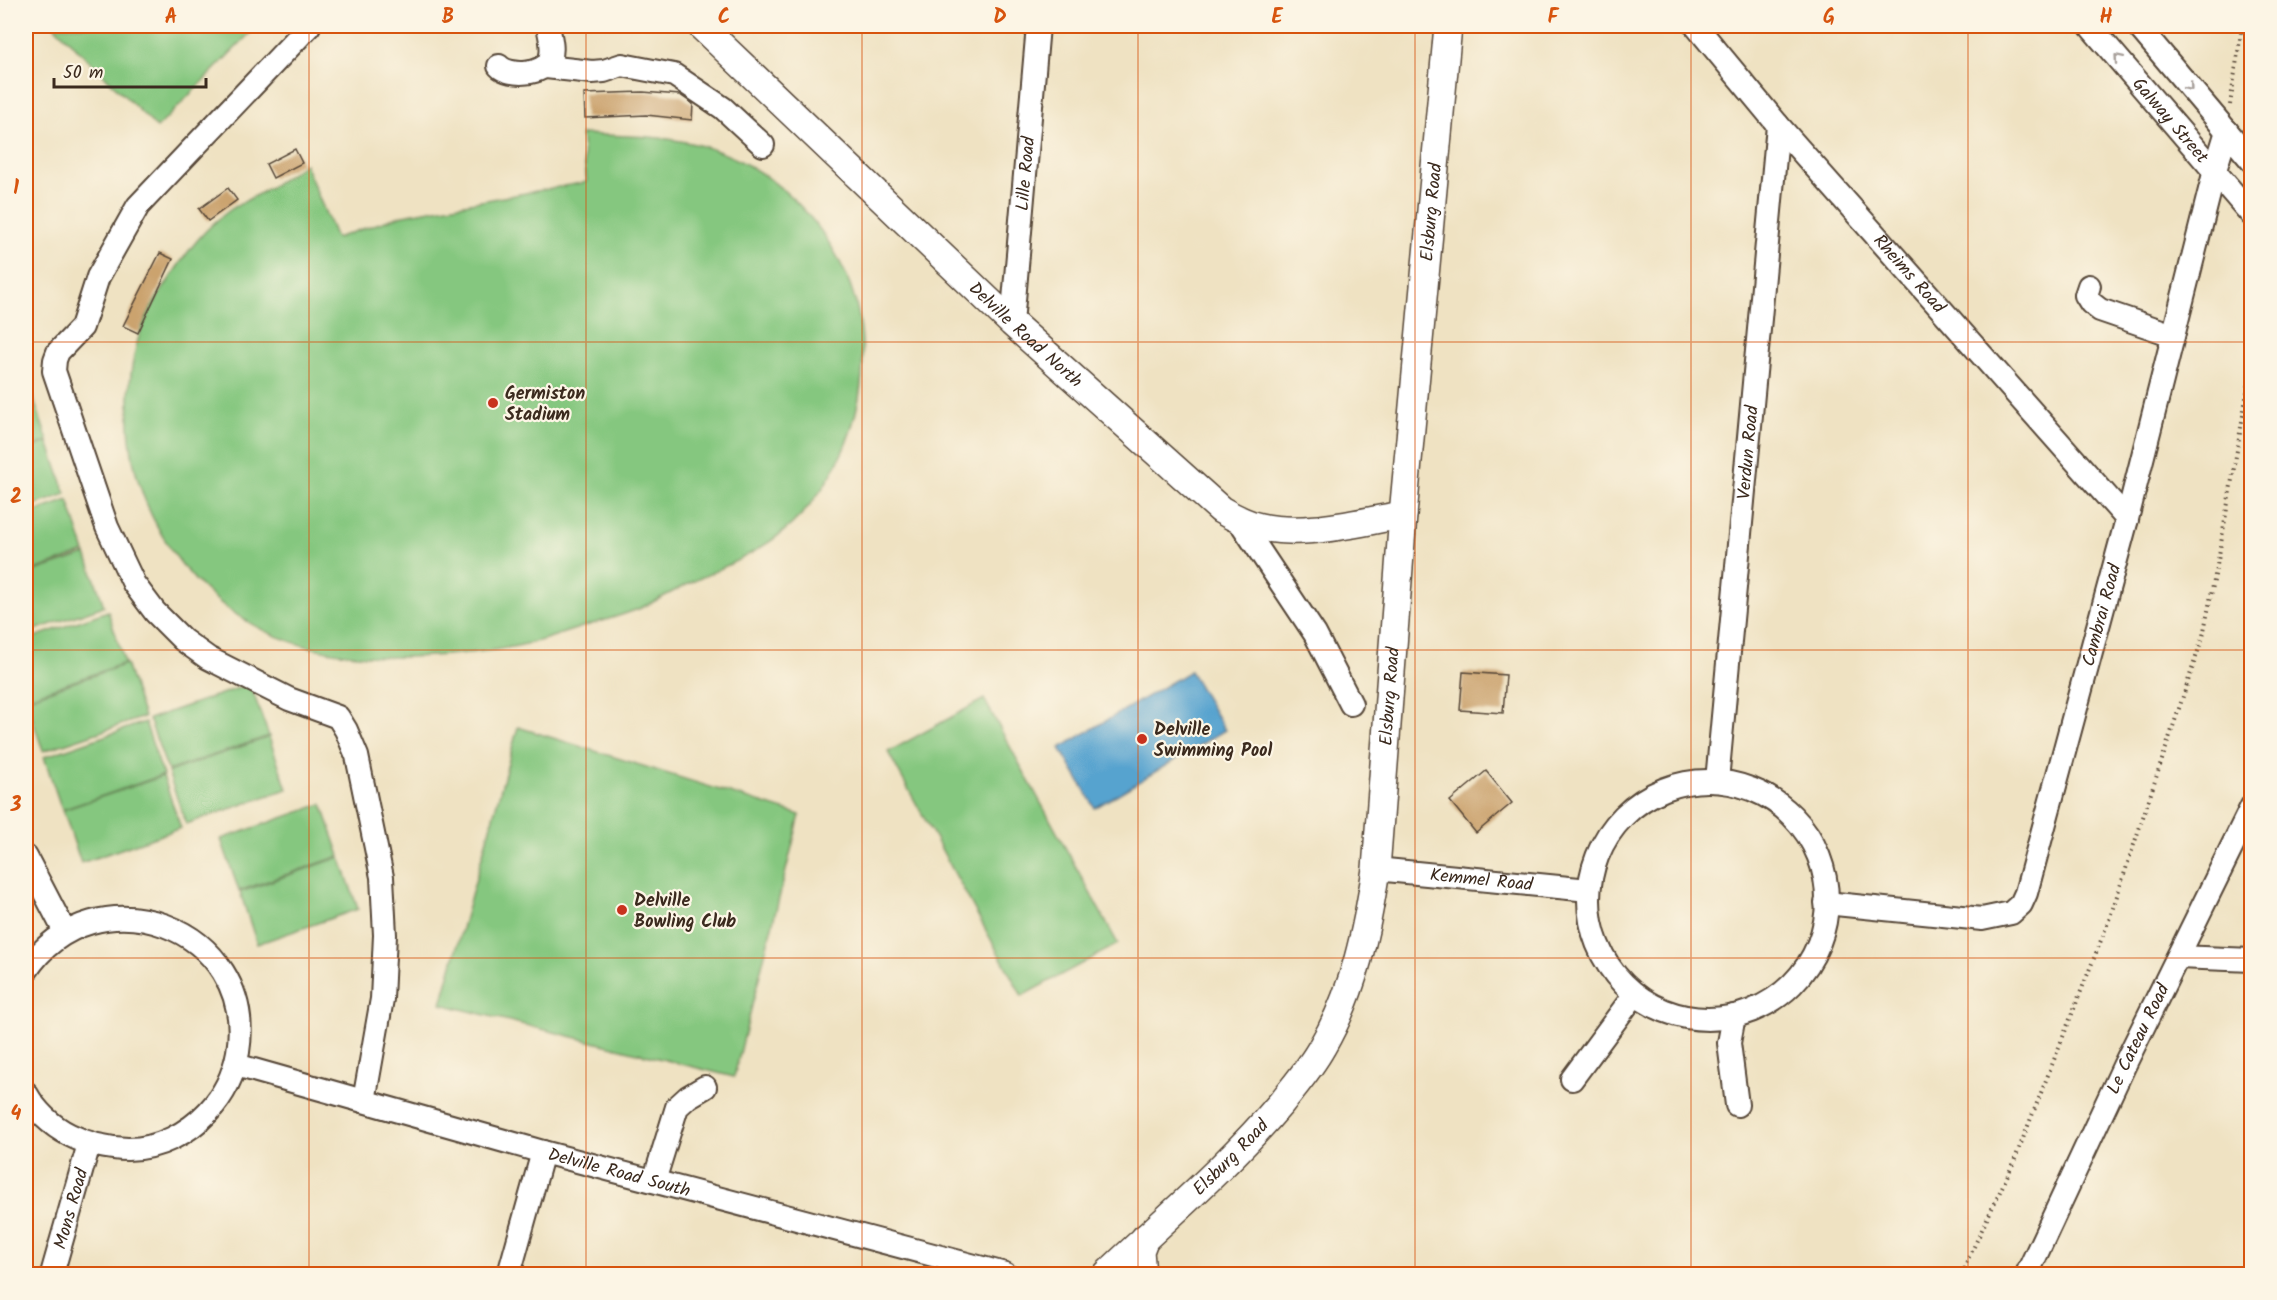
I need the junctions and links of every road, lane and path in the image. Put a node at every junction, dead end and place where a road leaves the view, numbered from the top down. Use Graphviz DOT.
graph roads {
  1 [pos="309,26"];
  2 [pos="548,26"];
  3 [pos="701,26"];
  4 [pos="1038,26"];
  5 [pos="1448,26"];
  6 [pos="1696,26"];
  7 [pos="2090,26"];
  8 [pos="2138,26"];
  9 [pos="2242,26"];
  10 [pos="499,66"];
  11 [pos="546,67"];
  12 [pos="1778,125"];
  13 [pos="2227,131"];
  14 [pos="763,145"];
  15 [pos="2252,161"];
  16 [pos="2215,170"];
  17 [pos="2252,215"];
  18 [pos="2089,286"];
  19 [pos="1012,323"];
  20 [pos="2173,335"];
  21 [pos="2252,363"];
  22 [pos="1403,515"];
  23 [pos="2127,519"];
  24 [pos="1239,520"];
  25 [pos="1351,704"];
  26 [pos="1717,781"];
  27 [pos="2252,806"];
  28 [pos="26,857"];
  29 [pos="1376,869"];
  30 [pos="1589,890"];
  31 [pos="1826,903"];
  32 [pos="65,932"];
  33 [pos="2178,957"];
  34 [pos="2252,960"];
  35 [pos="26,971"];
  36 [pos="1635,994"];
  37 [pos="1734,1016"];
  38 [pos="236,1065"];
  39 [pos="1572,1079"];
  40 [pos="705,1087"];
  41 [pos="26,1094"];
  42 [pos="364,1101"];
  43 [pos="1737,1105"];
  44 [pos="89,1144"];
  45 [pos="543,1152"];
  46 [pos="654,1181"];
  47 [pos="1144,1238"];
  48 [pos="52,1275"];
  49 [pos="509,1275"];
  50 [pos="1005,1275"];
  51 [pos="1107,1275"];
  52 [pos="1142,1275"];
  53 [pos="1961,1275"];
  54 [pos="2027,1275"];
  1 -- 42 [label="street"];
  2 -- 11 [label="street"];
  3 -- 19 [label="main road, Delville Road North"];
  4 -- 19 [label="street, Lille Road"];
  5 -- 22 [label="main road, Elsburg Road"];
  6 -- 12 [label="street, Rheims Road"];
  16 -- 7 [label="street, Galway Street, one-way"];
  8 -- 13 [label="street, Galway Street, one-way"];
  9 -- 13 [label="path"];
  10 -- 11 [label="street"];
  11 -- 14 [label="street"];
  12 -- 23 [label="street, Rheims Road"];
  12 -- 26 [label="street, Verdun Road"];
  13 -- 15 [label="street, Galway Street"];
  13 -- 16 [label="street, Cambrai Road"];
  16 -- 17 [label="street, Galway Street"];
  16 -- 20 [label="street, Cambrai Road"];
  18 -- 20 [label="street"];
  19 -- 24 [label="main road, Delville Road North"];
  20 -- 23 [label="street, Cambrai Road"];
  21 -- 53 [label="path"];
  22 -- 24 [label="main road, Delville Road North"];
  22 -- 29 [label="main road, Elsburg Road"];
  23 -- 31 [label="street, Cambrai Road"];
  24 -- 25 [label="street"];
  26 -- 30 [label="street"];
  26 -- 31 [label="street"];
  27 -- 33 [label="street, Le Cateau Road"];
  28 -- 32 [label="street"];
  29 -- 30 [label="street, Kemmel Road"];
  29 -- 47 [label="main road, Elsburg Road"];
  30 -- 36 [label="street"];
  31 -- 37 [label="street"];
  32 -- 35 [label="street"];
  32 -- 38 [label="street"];
  33 -- 34 [label="street"];
  33 -- 54 [label="street, Le Cateau Road"];
  36 -- 37 [label="street"];
  36 -- 39 [label="street"];
  37 -- 43 [label="street"];
  38 -- 42 [label="street, Delville Road South"];
  38 -- 44 [label="street"];
  40 -- 46 [label="street"];
  41 -- 44 [label="street"];
  42 -- 45 [label="street, Delville Road South"];
  44 -- 48 [label="street, Mons Road"];
  45 -- 46 [label="street, Delville Road South"];
  45 -- 49 [label="street"];
  46 -- 50 [label="street, Delville Road South"];
  47 -- 51 [label="main road, Elsburg Road"];
  47 -- 52 [label="main road"];
}
